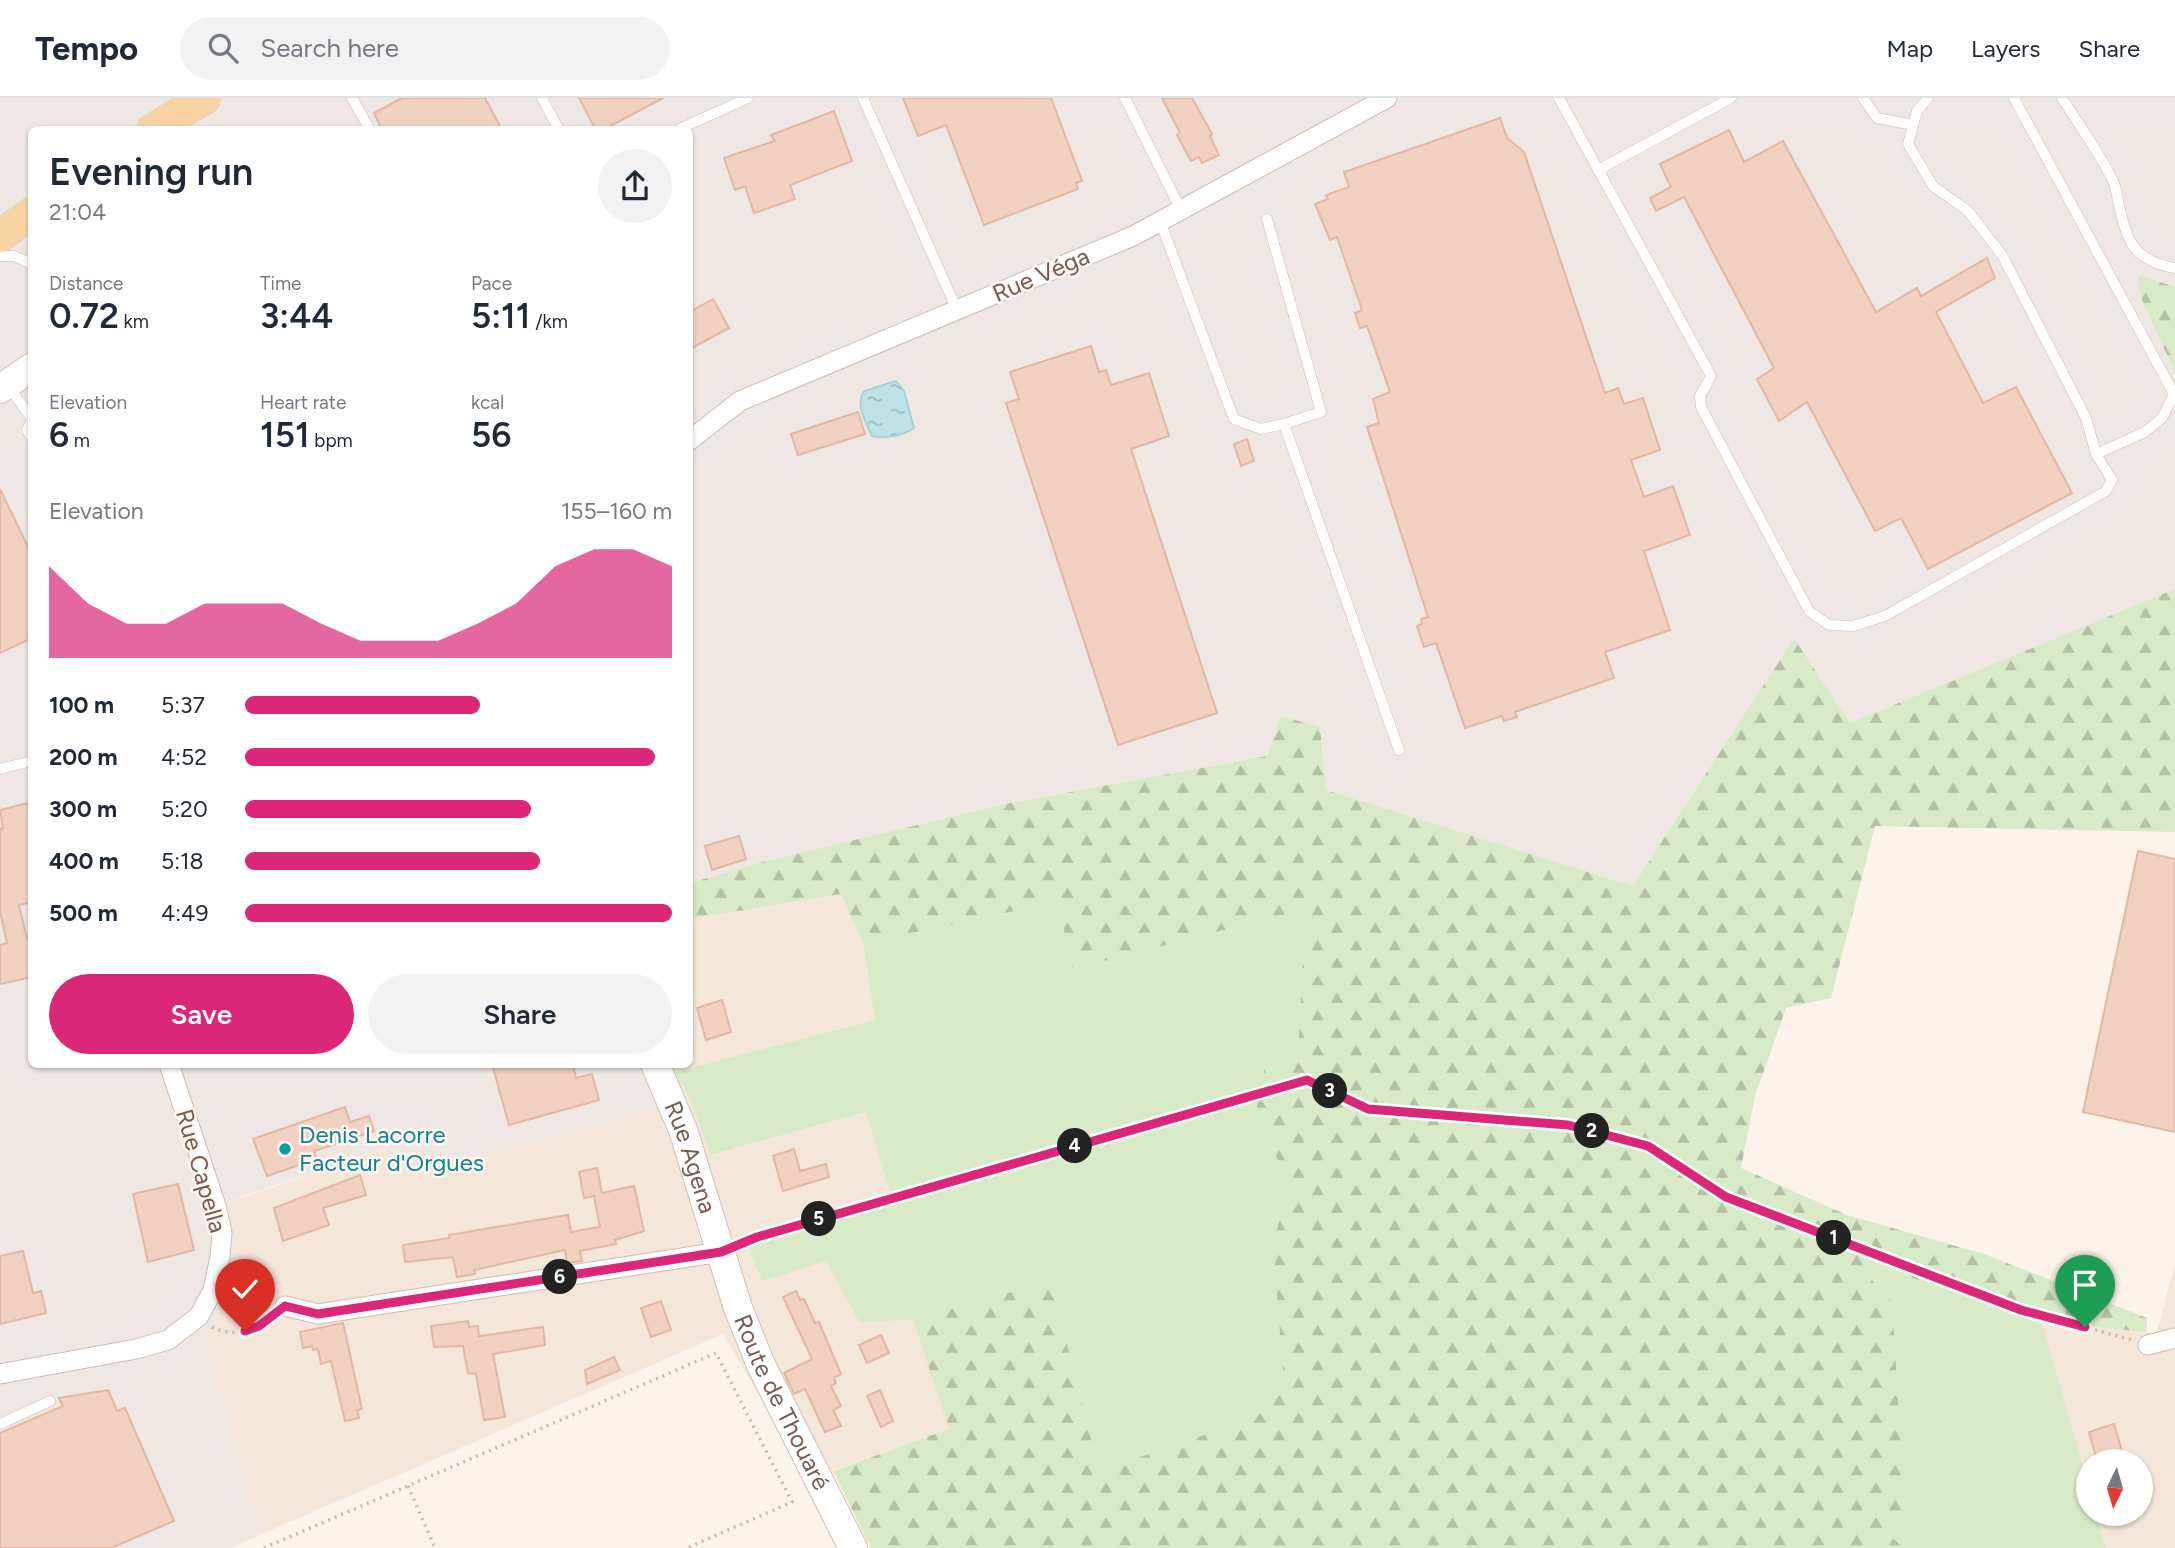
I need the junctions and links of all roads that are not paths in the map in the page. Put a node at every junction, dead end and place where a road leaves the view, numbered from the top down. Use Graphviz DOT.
graph roads {
  1 [pos="205,98"];
  2 [pos="352,98"];
  3 [pos="542,98"];
  4 [pos="748,98"];
  5 [pos="863,98"];
  6 [pos="1125,98"];
  7 [pos="1387,98"];
  8 [pos="1731,98"];
  9 [pos="1863,98"];
  10 [pos="1928,98"];
  11 [pos="2014,98"];
  12 [pos="2062,98"];
  13 [pos="1559,99"];
  14 [pos="1913,125"];
  15 [pos="159,126"];
  16 [pos="368,126"];
  17 [pos="557,126"];
  18 [pos="686,126"];
  19 [pos="1598,170"];
  20 [pos="28,196"];
  21 [pos="1181,210"];
  22 [pos="0,212"];
  23 [pos="28,216"];
  24 [pos="1266,219"];
  25 [pos="1160,221"];
  26 [pos="0,236"];
  27 [pos="0,256"];
  28 [pos="28,267"];
  29 [pos="2175,268"];
  30 [pos="957,310"];
  31 [pos="28,370"];
  32 [pos="4,386"];
  33 [pos="28,414"];
  34 [pos="1284,424"];
  35 [pos="693,438"];
  36 [pos="2096,454"];
  37 [pos="1399,750"];
  38 [pos="28,762"];
  39 [pos="0,769"];
  40 [pos="170,1068"];
  41 [pos="657,1068"];
  42 [pos="721,1252"];
  43 [pos="285,1306"];
  44 [pos="2175,1338"];
  45 [pos="2148,1345"];
  46 [pos="0,1374"];
  47 [pos="50,1402"];
  48 [pos="0,1424"];
  49 [pos="853,1548"];
  1 -- 15 [label="main road"];
  2 -- 16 [label="lane"];
  3 -- 17 [label="lane"];
  4 -- 18 [label="lane"];
  5 -- 30 [label="lane"];
  6 -- 21 [label="lane"];
  7 -- 21 [label="street, Rue Véga"];
  8 -- 19 [label="lane"];
  9 -- 14 [label="lane"];
  10 -- 14 [label="lane"];
  11 -- 36 [label="lane"];
  12 -- 29 [label="lane"];
  13 -- 19 [label="lane"];
  14 -- 36 [label="lane"];
  19 -- 36 [label="lane"];
  20 -- 22 [label="main road"];
  21 -- 25 [label="street, Rue Véga"];
  23 -- 26 [label="main road"];
  24 -- 34 [label="lane"];
  25 -- 30 [label="street, Rue Véga"];
  25 -- 34 [label="lane"];
  27 -- 28 [label="lane"];
  30 -- 35 [label="street, Rue Véga"];
  31 -- 32 [label="main road"];
  32 -- 33 [label="lane"];
  34 -- 37 [label="lane"];
  38 -- 39 [label="lane"];
  40 -- 46 [label="street, Rue Capella"];
  41 -- 42 [label="main road, Rue Agena"];
  42 -- 43 [label="street"];
  42 -- 49 [label="main road, Route de Thouaré"];
  44 -- 45 [label="street"];
  47 -- 48 [label="lane"];
}
